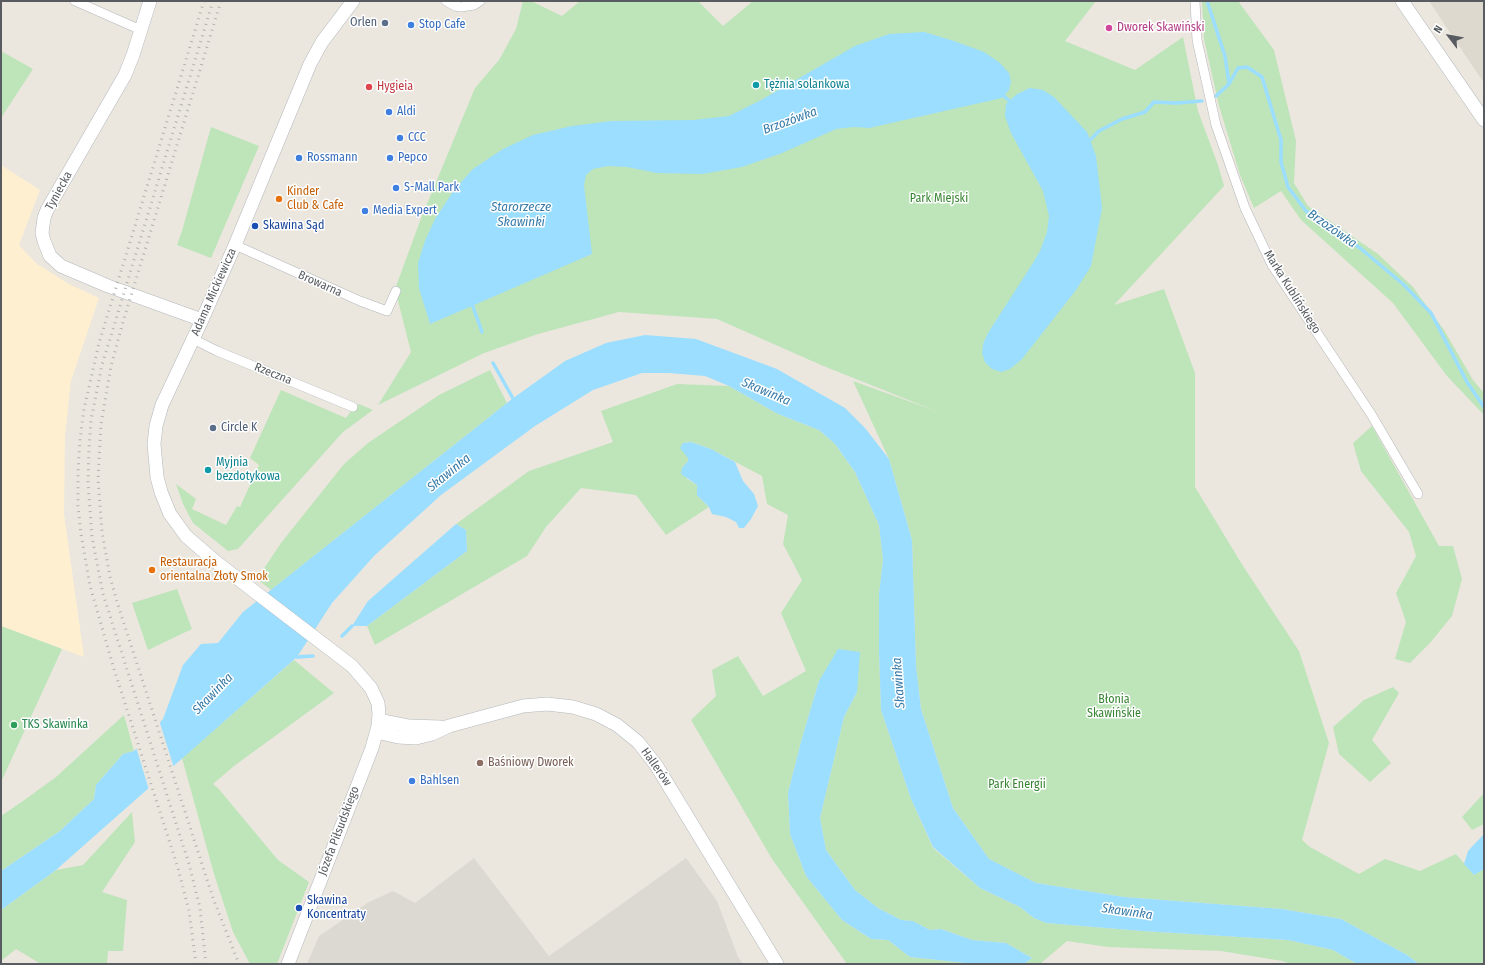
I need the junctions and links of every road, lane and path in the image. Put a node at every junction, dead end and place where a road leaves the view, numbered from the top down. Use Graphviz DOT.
graph roads {
  1 [pos="75,1"];
  2 [pos="150,1"];
  3 [pos="353,1"];
  4 [pos="446,1"];
  5 [pos="480,1"];
  6 [pos="1196,1"];
  7 [pos="1402,1"];
  8 [pos="141,30"];
  9 [pos="1484,120"];
  10 [pos="235,245"];
  11 [pos="396,291"];
  12 [pos="202,320"];
  13 [pos="193,339"];
  14 [pos="354,407"];
  15 [pos="1418,494"];
  16 [pos="378,726"];
  17 [pos="288,964"];
  18 [pos="777,964"];
  1 -- 8 [label="street"];
  2 -- 8 [label="street, Tyniecka"];
  3 -- 10 [label="street, Adama Mickiewicza"];
  4 -- 5 [label="street"];
  6 -- 15 [label="street, Marka Kublińskiego"];
  7 -- 9 [label="street"];
  8 -- 12 [label="street, Tyniecka"];
  10 -- 11 [label="street, Browarna"];
  10 -- 12 [label="street, Adama Mickiewicza"];
  12 -- 13 [label="street, Adama Mickiewicza"];
  13 -- 14 [label="street, Rzeczna"];
  13 -- 16 [label="street, Adama Mickiewicza"];
  16 -- 17 [label="street, Józefa Piłsudskiego"];
  16 -- 18 [label="street, Hallerów"];
}
